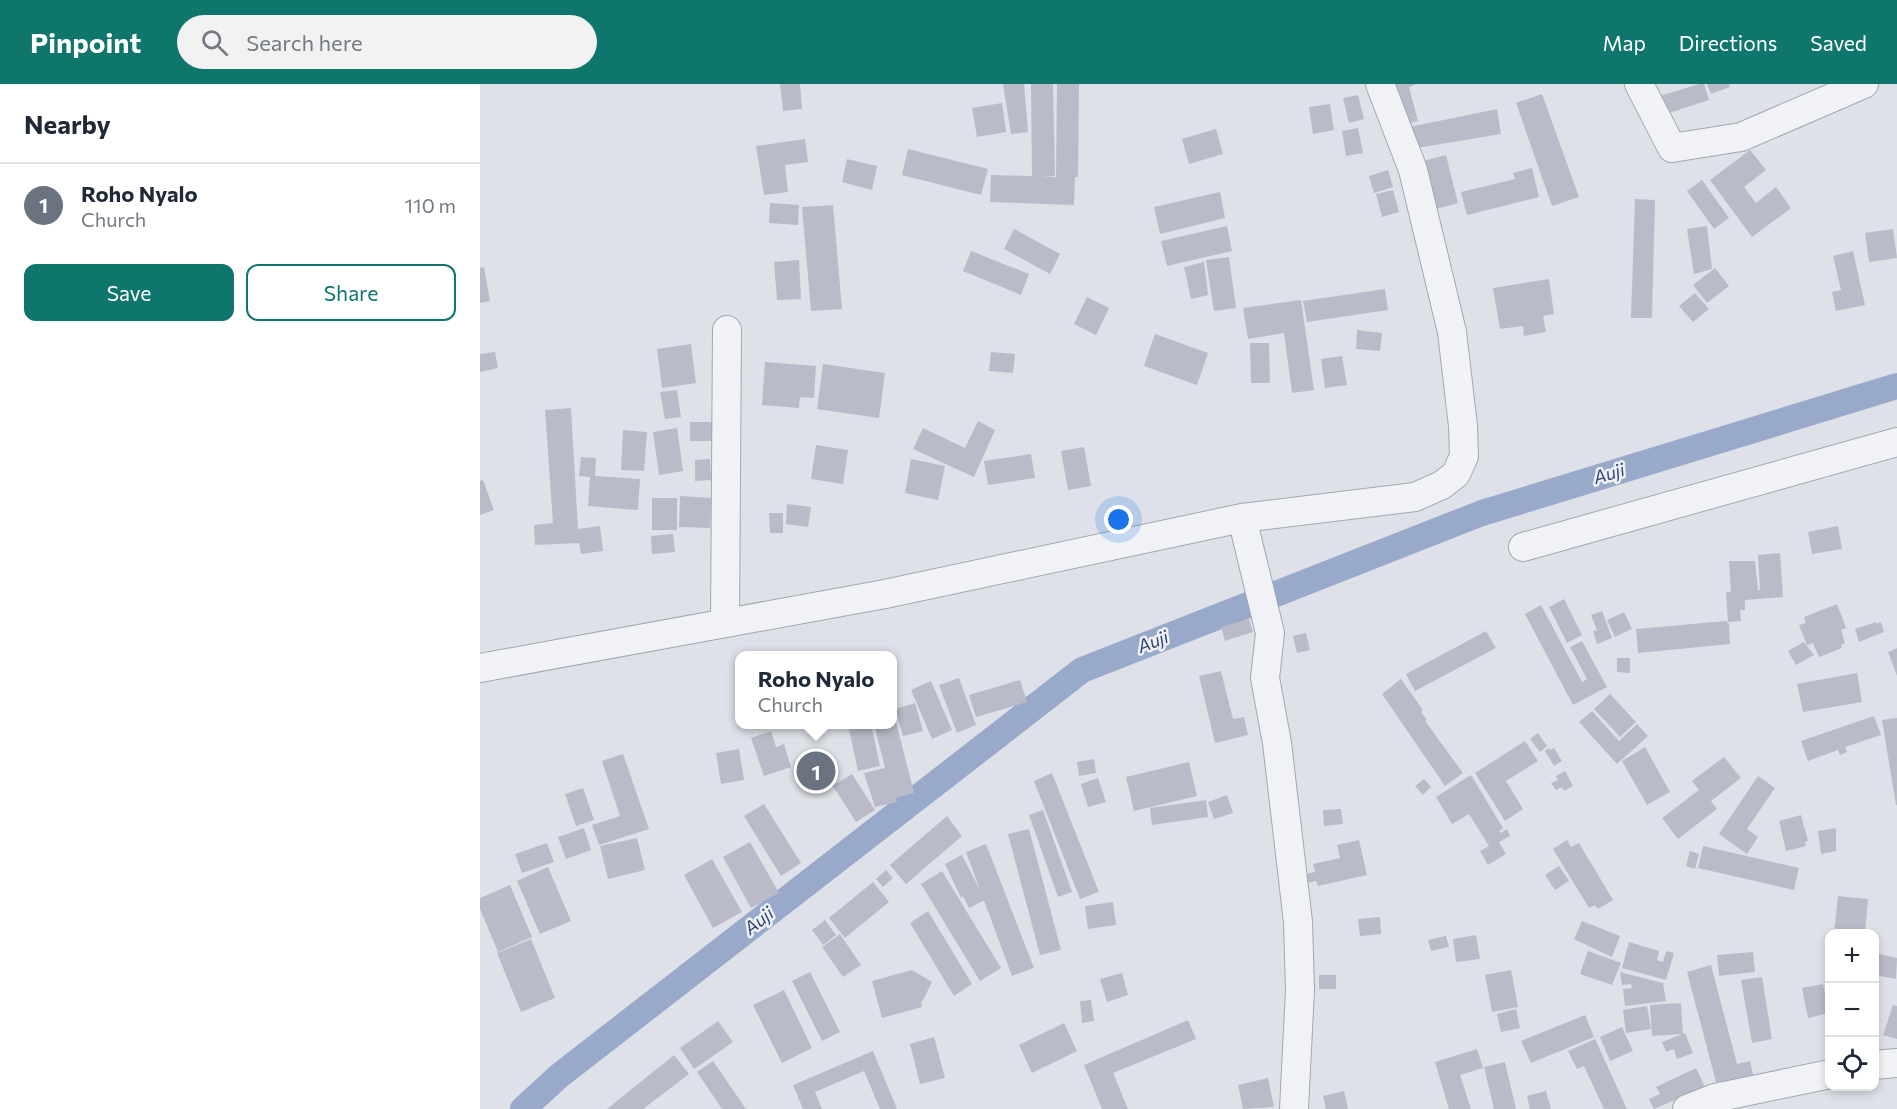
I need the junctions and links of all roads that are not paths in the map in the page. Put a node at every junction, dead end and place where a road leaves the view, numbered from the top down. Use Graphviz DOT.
graph roads {
  1 [pos="1380,84"];
  2 [pos="1639,84"];
  3 [pos="1864,84"];
  4 [pos="727,330"];
  5 [pos="1897,442"];
  6 [pos="1242,518"];
  7 [pos="1523,547"];
  8 [pos="725,622"];
  9 [pos="480,668"];
  10 [pos="1897,1063"];
  11 [pos="1879,1065"];
  12 [pos="1825,1075"];
  13 [pos="1294,1109"];
  14 [pos="1687,1109"];
  1 -- 6 [label="street"];
  2 -- 3 [label="street"];
  4 -- 8 [label="street"];
  5 -- 7 [label="street"];
  6 -- 8 [label="street"];
  6 -- 13 [label="street"];
  8 -- 9 [label="street"];
  10 -- 11 [label="street"];
  12 -- 14 [label="street"];
}
